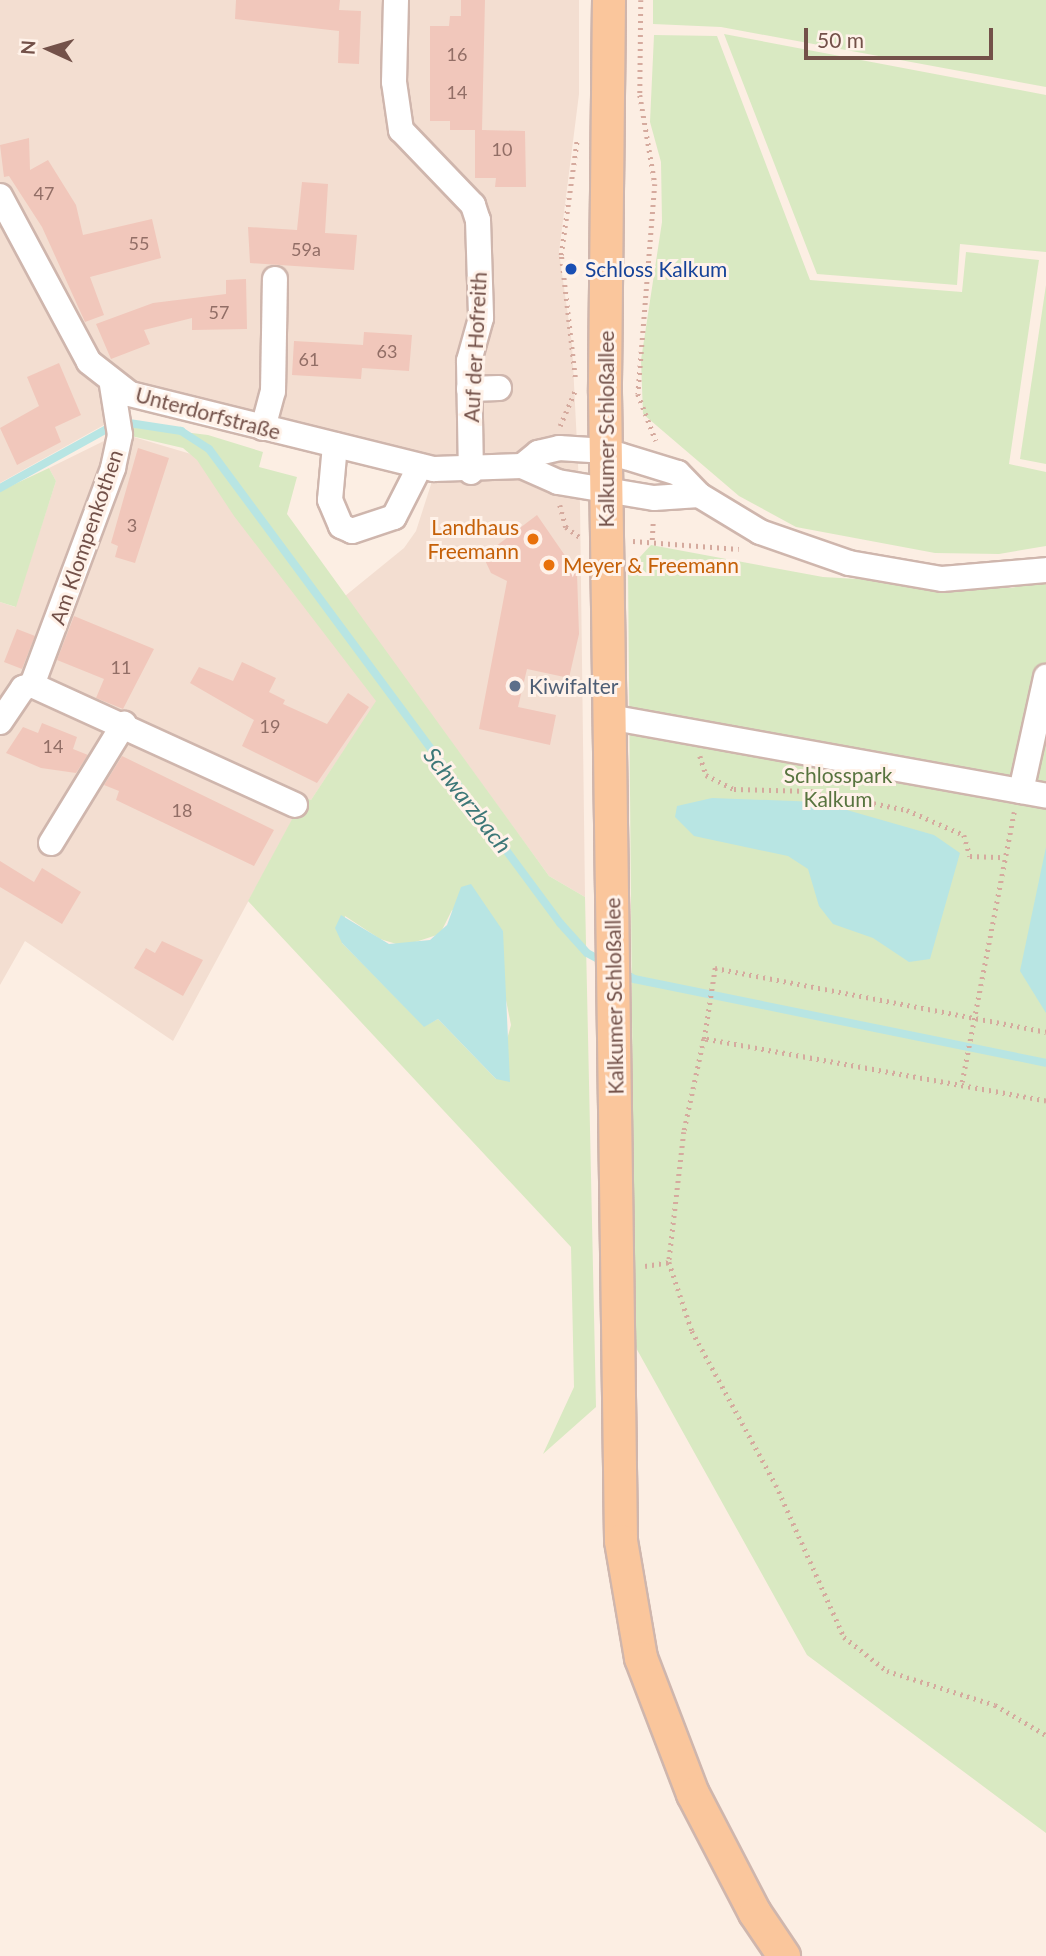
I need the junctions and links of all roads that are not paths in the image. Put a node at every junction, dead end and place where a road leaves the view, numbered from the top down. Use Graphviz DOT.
graph roads {
  1 [pos="396,0"];
  2 [pos="609,0"];
  3 [pos="0,196"];
  4 [pos="275,279"];
  5 [pos="112,385"];
  6 [pos="499,388"];
  7 [pos="469,389"];
  8 [pos="263,428"];
  9 [pos="335,445"];
  10 [pos="606,451"];
  11 [pos="420,466"];
  12 [pos="522,466"];
  13 [pos="471,472"];
  14 [pos="606,489"];
  15 [pos="699,495"];
  16 [pos="1046,570"];
  17 [pos="1046,677"];
  18 [pos="32,685"];
  19 [pos="609,717"];
  20 [pos="0,722"];
  21 [pos="124,724"];
  22 [pos="1021,791"];
  23 [pos="1046,796"];
  24 [pos="295,805"];
  25 [pos="51,844"];
  26 [pos="784,1956"];
  1 -- 7 [label="street, Auf der Hofreith"];
  2 -- 10 [label="main road, Kalkumer Schloßallee"];
  3 -- 5 [label="street, Unterdorfstraße"];
  4 -- 8 [label="street"];
  5 -- 8 [label="street, Unterdorfstraße"];
  5 -- 18 [label="street, Am Klompenkothen"];
  6 -- 7 [label="street"];
  7 -- 13 [label="street, Auf der Hofreith"];
  8 -- 9 [label="street, Unterdorfstraße"];
  9 -- 11 [label="street, Unterdorfstraße"];
  9 -- 11 [label="street"];
  10 -- 12 [label="street, Unterdorfstraße"];
  10 -- 14 [label="main road, Kalkumer Schloßallee"];
  10 -- 15 [label="street, Unterdorfstraße"];
  11 -- 13 [label="street, Unterdorfstraße"];
  12 -- 13 [label="street, Unterdorfstraße"];
  12 -- 14 [label="street"];
  14 -- 15 [label="street"];
  14 -- 19 [label="main road, Kalkumer Schloßallee"];
  15 -- 16 [label="street, Unterdorfstraße"];
  17 -- 22 [label="street"];
  18 -- 20 [label="street, Am Klompenkothen"];
  18 -- 21 [label="street"];
  19 -- 22 [label="street"];
  19 -- 26 [label="main road, Kalkumer Schloßallee"];
  21 -- 24 [label="street"];
  21 -- 25 [label="street"];
  22 -- 23 [label="street"];
}
